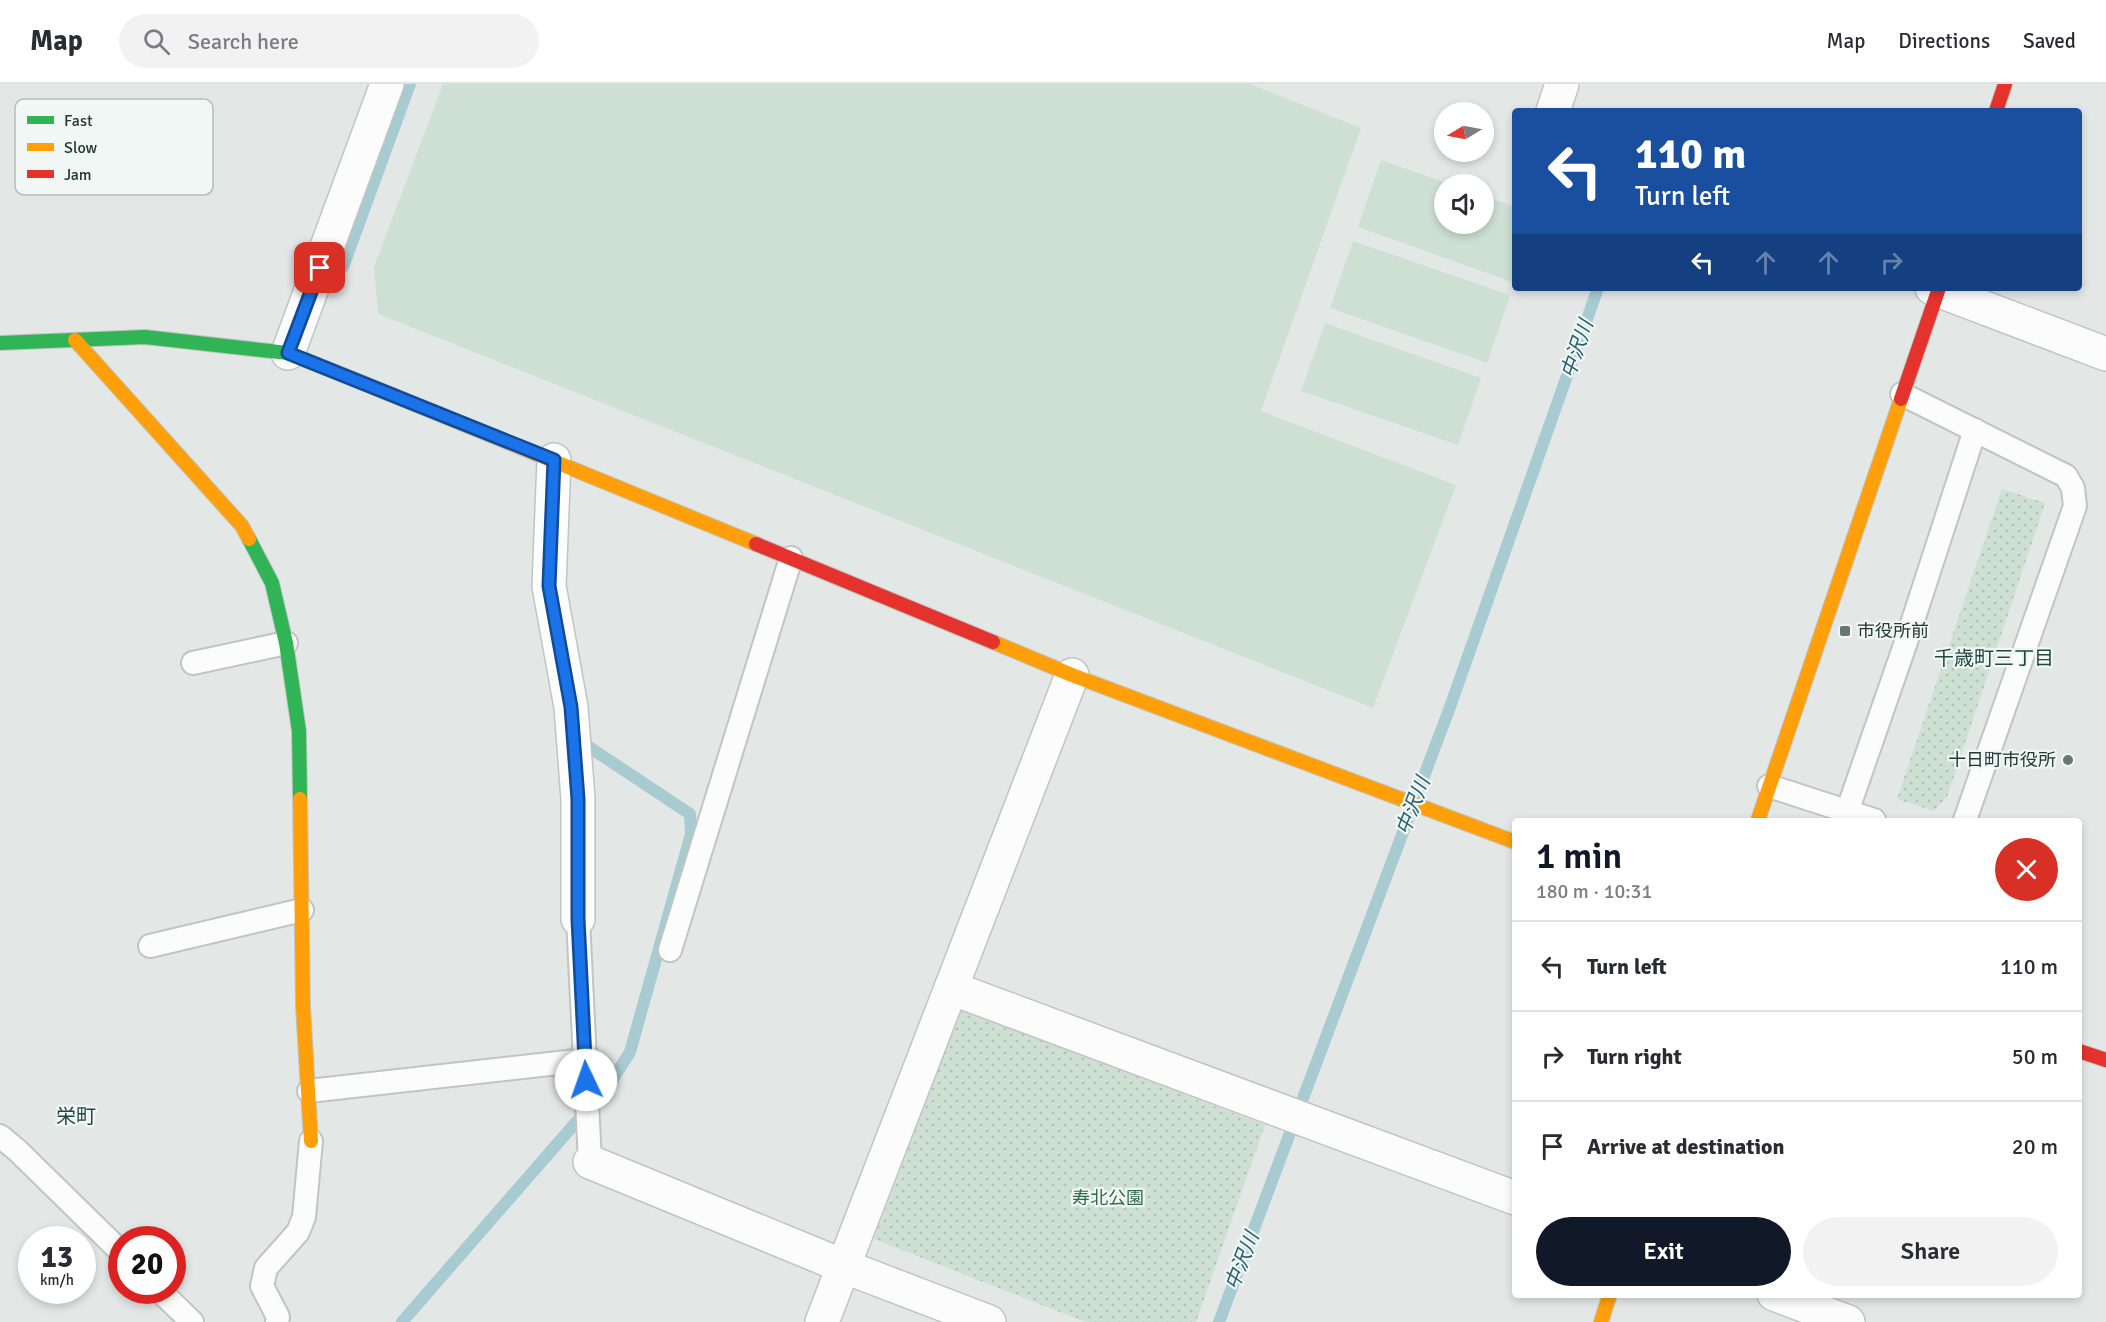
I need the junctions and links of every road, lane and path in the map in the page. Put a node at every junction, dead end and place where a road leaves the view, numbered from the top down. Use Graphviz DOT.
graph roads {
  1 [pos="387,84"];
  2 [pos="1562,84"];
  3 [pos="2005,84"];
  4 [pos="1554,108"];
  5 [pos="1997,108"];
  6 [pos="1935,291"];
  7 [pos="1941,291"];
  8 [pos="75,340"];
  9 [pos="0,344"];
  10 [pos="288,353"];
  11 [pos="2106,354"];
  12 [pos="1902,394"];
  13 [pos="1975,430"];
  14 [pos="554,460"];
  15 [pos="791,558"];
  16 [pos="286,643"];
  17 [pos="194,663"];
  18 [pos="1072,675"];
  19 [pos="1769,786"];
  20 [pos="1847,812"];
  21 [pos="1759,818"];
  22 [pos="1867,818"];
  23 [pos="1966,818"];
  24 [pos="1512,841"];
  25 [pos="302,910"];
  26 [pos="578,919"];
  27 [pos="150,946"];
  28 [pos="670,950"];
  29 [pos="951,988"];
  30 [pos="2082,1052"];
  31 [pos="585,1060"];
  32 [pos="2106,1060"];
  33 [pos="309,1091"];
  34 [pos="0,1136"];
  35 [pos="311,1141"];
  36 [pos="590,1162"];
  37 [pos="1512,1197"];
  38 [pos="108,1239"];
  39 [pos="843,1266"];
  40 [pos="1609,1298"];
  41 [pos="1785,1298"];
  42 [pos="173,1304"];
  43 [pos="192,1322"];
  44 [pos="277,1322"];
  45 [pos="822,1322"];
  46 [pos="988,1322"];
  47 [pos="1601,1322"];
  48 [pos="1848,1322"];
  1 -- 10 [label="street"];
  2 -- 4 [label="street"];
  3 -- 5 [label="street"];
  6 -- 12 [label="street"];
  7 -- 11 [label="street"];
  8 -- 9 [label="street"];
  8 -- 10 [label="street"];
  8 -- 16 [label="street"];
  10 -- 14 [label="street"];
  12 -- 13 [label="lane"];
  12 -- 19 [label="street"];
  13 -- 20 [label="lane"];
  13 -- 23 [label="lane"];
  14 -- 15 [label="street"];
  14 -- 26 [label="street"];
  15 -- 18 [label="street"];
  15 -- 28 [label="lane"];
  16 -- 17 [label="lane"];
  16 -- 25 [label="street"];
  18 -- 24 [label="street"];
  18 -- 29 [label="street"];
  19 -- 20 [label="lane"];
  19 -- 21 [label="street"];
  20 -- 22 [label="lane"];
  25 -- 27 [label="lane"];
  25 -- 33 [label="street"];
  26 -- 31 [label="lane"];
  29 -- 37 [label="street"];
  29 -- 39 [label="street"];
  30 -- 32 [label="street"];
  31 -- 33 [label="lane"];
  31 -- 36 [label="lane"];
  33 -- 35 [label="street"];
  34 -- 38 [label="lane"];
  35 -- 44 [label="lane"];
  36 -- 39 [label="street"];
  39 -- 45 [label="street"];
  39 -- 46 [label="street"];
  40 -- 47 [label="street"];
  41 -- 48 [label="street"];
  42 -- 43 [label="lane"];
}
